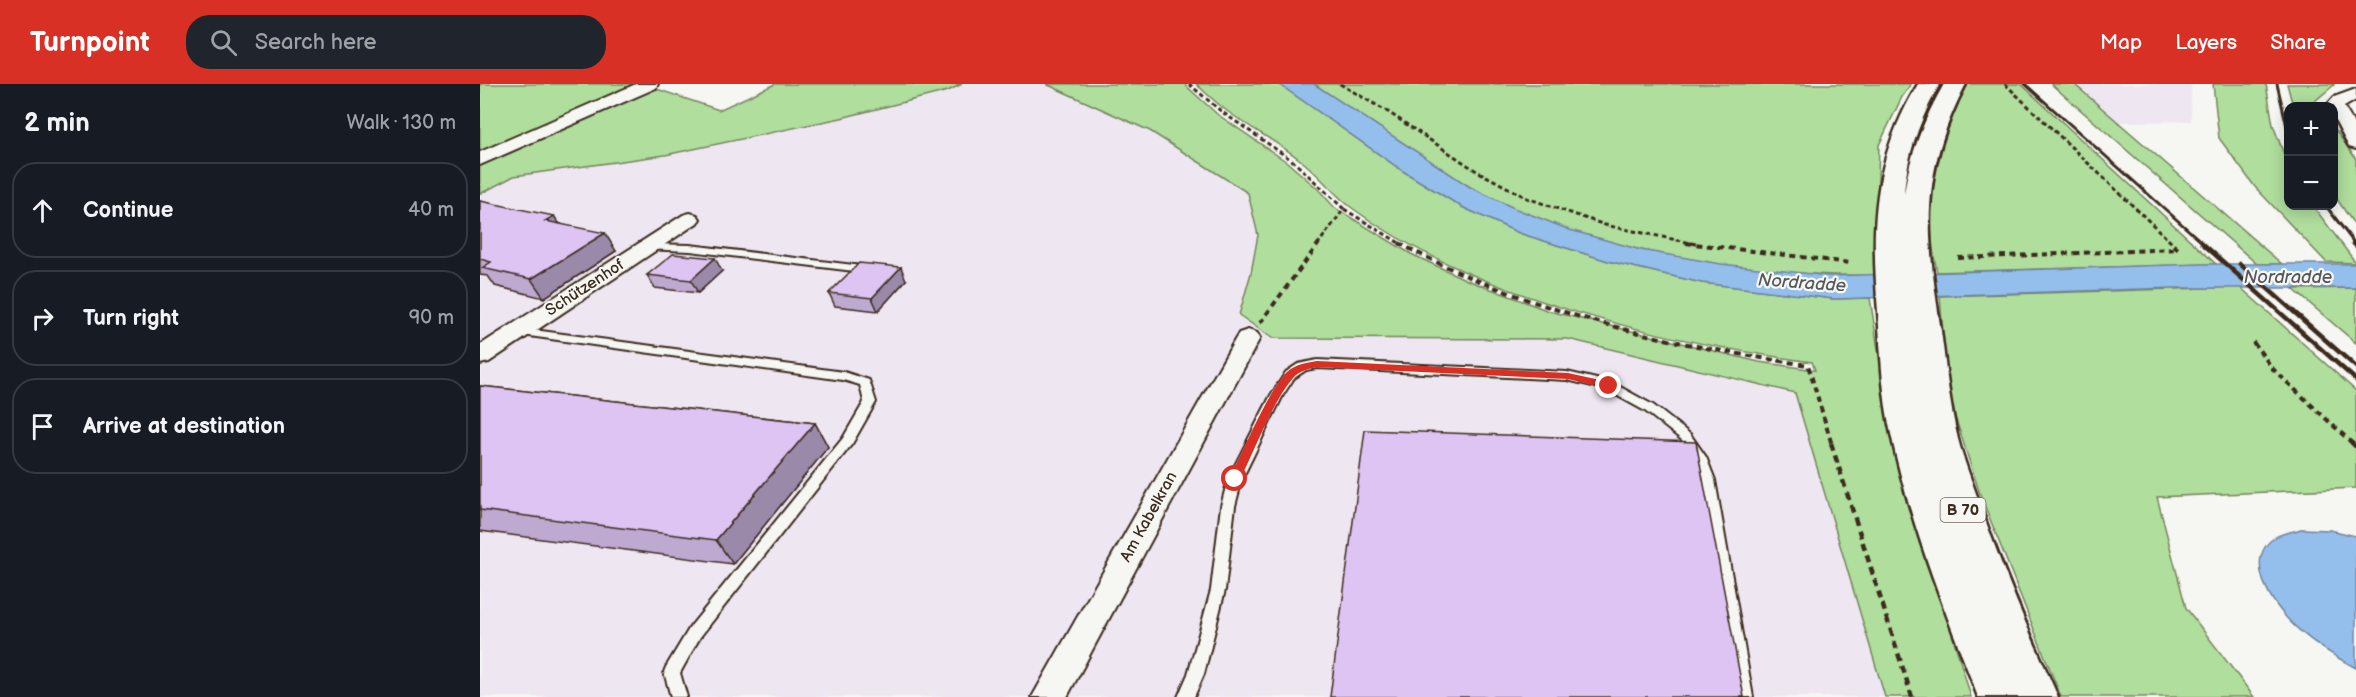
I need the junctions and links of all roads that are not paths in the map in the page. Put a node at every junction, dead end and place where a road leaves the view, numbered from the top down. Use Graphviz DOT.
graph roads {
  1 [pos="650,84"];
  2 [pos="1929,84"];
  3 [pos="1954,84"];
  4 [pos="2354,96"];
  5 [pos="2356,143"];
  6 [pos="480,159"];
  7 [pos="690,219"];
  8 [pos="648,247"];
  9 [pos="1902,247"];
  10 [pos="862,269"];
  11 [pos="1908,314"];
  12 [pos="519,332"];
  13 [pos="1248,338"];
  14 [pos="480,356"];
  15 [pos="679,697"];
  16 [pos="1049,697"];
  17 [pos="1186,697"];
  18 [pos="1745,697"];
  19 [pos="2000,697"];
  20 [pos="2036,697"];
  1 -- 6 [label="street"];
  2 -- 9 [label="highway, B 70"];
  3 -- 9 [label="highway, B 70"];
  4 -- 5 [label="street"];
  7 -- 8 [label="street, Schützenhof"];
  8 -- 10 [label="lane"];
  8 -- 12 [label="street, Schützenhof"];
  9 -- 11 [label="highway, B 70"];
  11 -- 19 [label="highway, B 70"];
  11 -- 20 [label="highway, B 70"];
  12 -- 14 [label="street, Schützenhof"];
  12 -- 15 [label="lane"];
  13 -- 16 [label="street, Am Kabelkran"];
  17 -- 18 [label="lane"];
}
